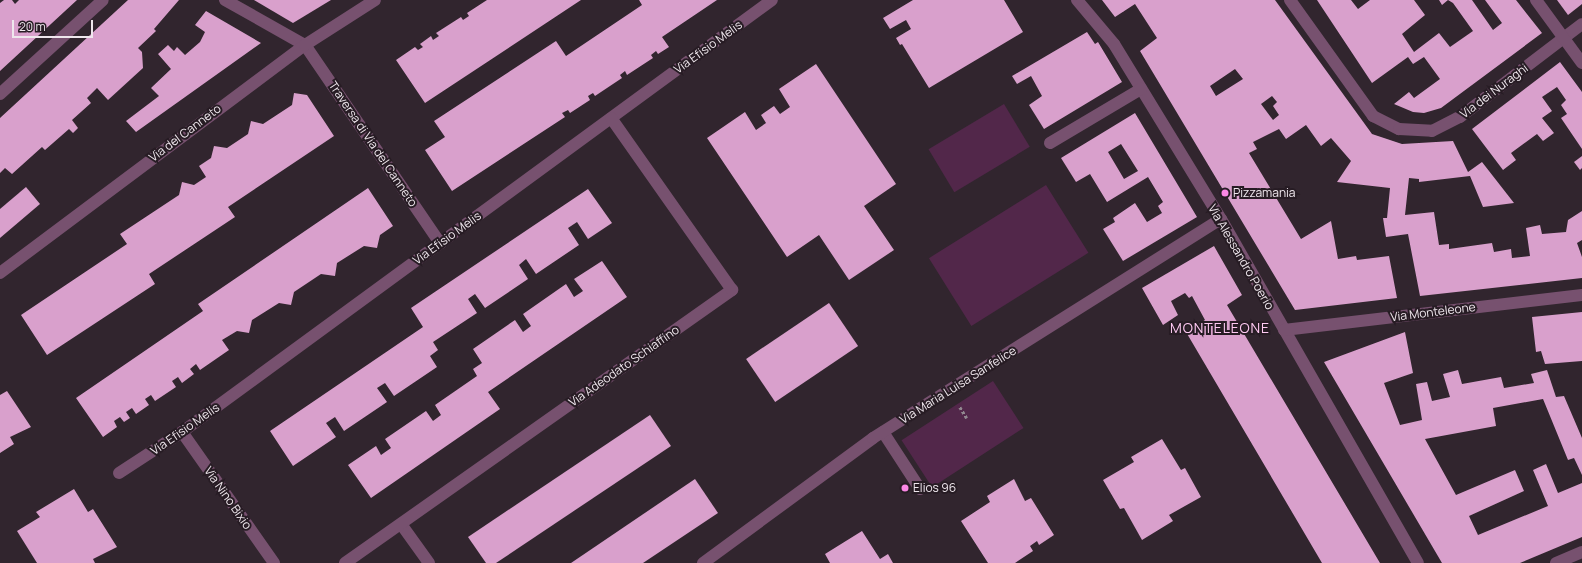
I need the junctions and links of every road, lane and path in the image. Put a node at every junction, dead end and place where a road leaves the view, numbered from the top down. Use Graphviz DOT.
graph roads {
  1 [pos="103,0"];
  2 [pos="225,0"];
  3 [pos="375,0"];
  4 [pos="772,0"];
  5 [pos="1077,0"];
  6 [pos="1290,0"];
  7 [pos="1536,0"];
  8 [pos="1582,24"];
  9 [pos="1564,38"];
  10 [pos="305,44"];
  11 [pos="1582,63"];
  12 [pos="1141,89"];
  13 [pos="0,94"];
  14 [pos="611,118"];
  15 [pos="1050,143"];
  16 [pos="1221,219"];
  17 [pos="440,243"];
  18 [pos="0,272"];
  19 [pos="1582,295"];
  20 [pos="1284,330"];
  21 [pos="182,432"];
  22 [pos="883,432"];
  23 [pos="119,473"];
  24 [pos="920,489"];
  25 [pos="401,524"];
  26 [pos="1582,552"];
  27 [pos="274,563"];
  28 [pos="345,563"];
  29 [pos="429,563"];
  30 [pos="703,563"];
  31 [pos="1418,563"];
  32 [pos="1556,563"];
  1 -- 13 [label="street"];
  2 -- 10 [label="street"];
  3 -- 10 [label="street, Via del Canneto"];
  4 -- 14 [label="street, Via Efisio Melis"];
  5 -- 12 [label="street, Via Alessandro Poerio"];
  6 -- 9 [label="street, Via dei Nuraghi"];
  7 -- 9 [label="street"];
  8 -- 9 [label="street, Via dei Nuraghi"];
  9 -- 11 [label="street"];
  10 -- 17 [label="street, Traversa di Via del Canneto"];
  10 -- 18 [label="street, Via del Canneto"];
  12 -- 15 [label="street"];
  12 -- 16 [label="street, Via Alessandro Poerio"];
  14 -- 17 [label="street, Via Efisio Melis"];
  14 -- 25 [label="street, Via Adeodato Schiaffino"];
  16 -- 20 [label="street, Via Alessandro Poerio"];
  16 -- 22 [label="street, Via Maria Luisa Sanfelice"];
  17 -- 21 [label="street, Via Efisio Melis"];
  19 -- 20 [label="street, Via Monteleone"];
  20 -- 31 [label="street, Via Alessandro Poerio"];
  21 -- 23 [label="street, Via Efisio Melis"];
  21 -- 27 [label="street, Via Nino Bixio"];
  22 -- 24 [label="street"];
  22 -- 30 [label="street, Via Maria Luisa Sanfelice"];
  25 -- 28 [label="street, Via Adeodato Schiaffino"];
  25 -- 29 [label="street"];
  26 -- 32 [label="street"];
}
